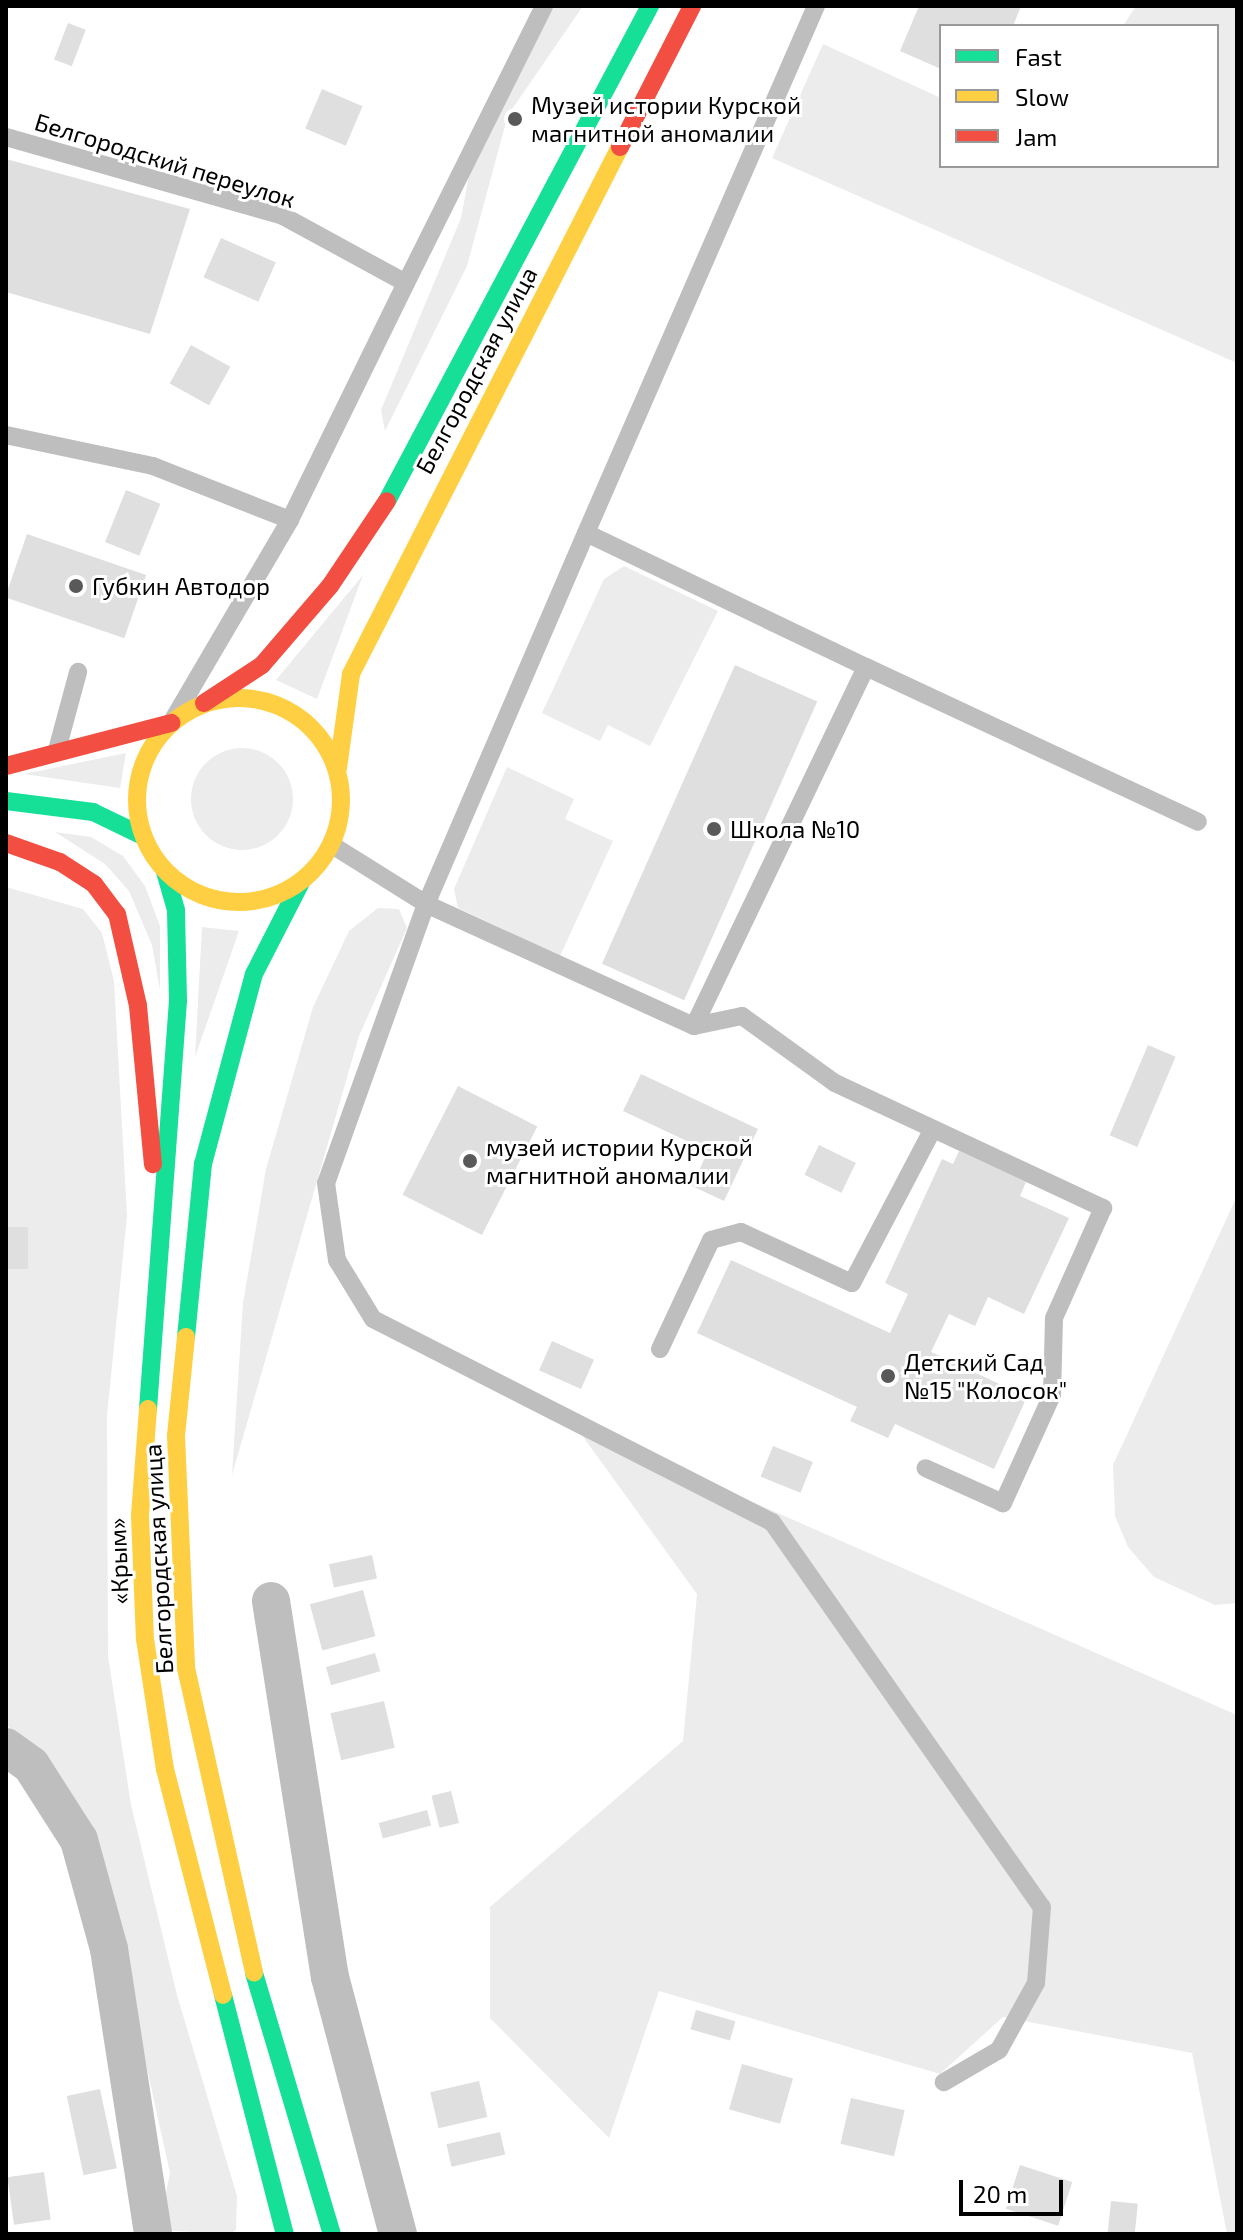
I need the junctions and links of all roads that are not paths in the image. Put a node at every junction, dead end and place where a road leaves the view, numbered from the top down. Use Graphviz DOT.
graph roads {
  1 [pos="544,6"];
  2 [pos="650,6"];
  3 [pos="692,6"];
  4 [pos="816,6"];
  5 [pos="6,137"];
  6 [pos="406,283"];
  7 [pos="6,435"];
  8 [pos="290,520"];
  9 [pos="586,533"];
  10 [pos="866,667"];
  11 [pos="78,672"];
  12 [pos="204,703"];
  13 [pos="171,723"];
  14 [pos="56,753"];
  15 [pos="6,766"];
  16 [pos="338,768"];
  17 [pos="6,801"];
  18 [pos="1198,822"];
  19 [pos="143,836"];
  20 [pos="6,843"];
  21 [pos="332,845"];
  22 [pos="165,872"];
  23 [pos="301,882"];
  24 [pos="426,904"];
  25 [pos="694,1026"];
  26 [pos="933,1129"];
  27 [pos="159,1243"];
  28 [pos="660,1349"];
  29 [pos="925,1468"];
  30 [pos="271,1601"];
  31 [pos="6,1747"];
  32 [pos="944,2082"];
  33 [pos="153,2234"];
  34 [pos="285,2234"];
  35 [pos="332,2234"];
  36 [pos="398,2234"];
  1 -- 6 [label="lane"];
  2 -- 12 [label="main road, Белгородская улица"];
  3 -- 16 [label="main road, Белгородская улица"];
  4 -- 9 [label="lane"];
  5 -- 6 [label="lane, Белгородский переулок"];
  6 -- 8 [label="lane"];
  7 -- 8 [label="lane"];
  8 -- 13 [label="lane"];
  9 -- 10 [label="lane"];
  9 -- 24 [label="lane"];
  10 -- 18 [label="lane"];
  10 -- 25 [label="lane"];
  11 -- 14 [label="lane"];
  12 -- 13 [label="main road, «Крым»"];
  12 -- 16 [label="main road, «Крым»"];
  13 -- 14 [label="main road"];
  13 -- 19 [label="main road, «Крым»"];
  14 -- 15 [label="main road"];
  16 -- 21 [label="main road, «Крым»"];
  17 -- 19 [label="main road"];
  19 -- 22 [label="main road, «Крым»"];
  20 -- 27 [label="main road"];
  21 -- 23 [label="main road, «Крым»"];
  21 -- 24 [label="lane"];
  22 -- 23 [label="main road, «Крым»"];
  22 -- 27 [label="main road, «Крым»"];
  23 -- 35 [label="main road, Белгородская улица"];
  24 -- 25 [label="lane"];
  24 -- 32 [label="lane"];
  25 -- 26 [label="lane"];
  26 -- 28 [label="lane"];
  26 -- 29 [label="lane"];
  27 -- 34 [label="main road, «Крым»"];
  30 -- 36 [label="street"];
  31 -- 33 [label="street"];
}
